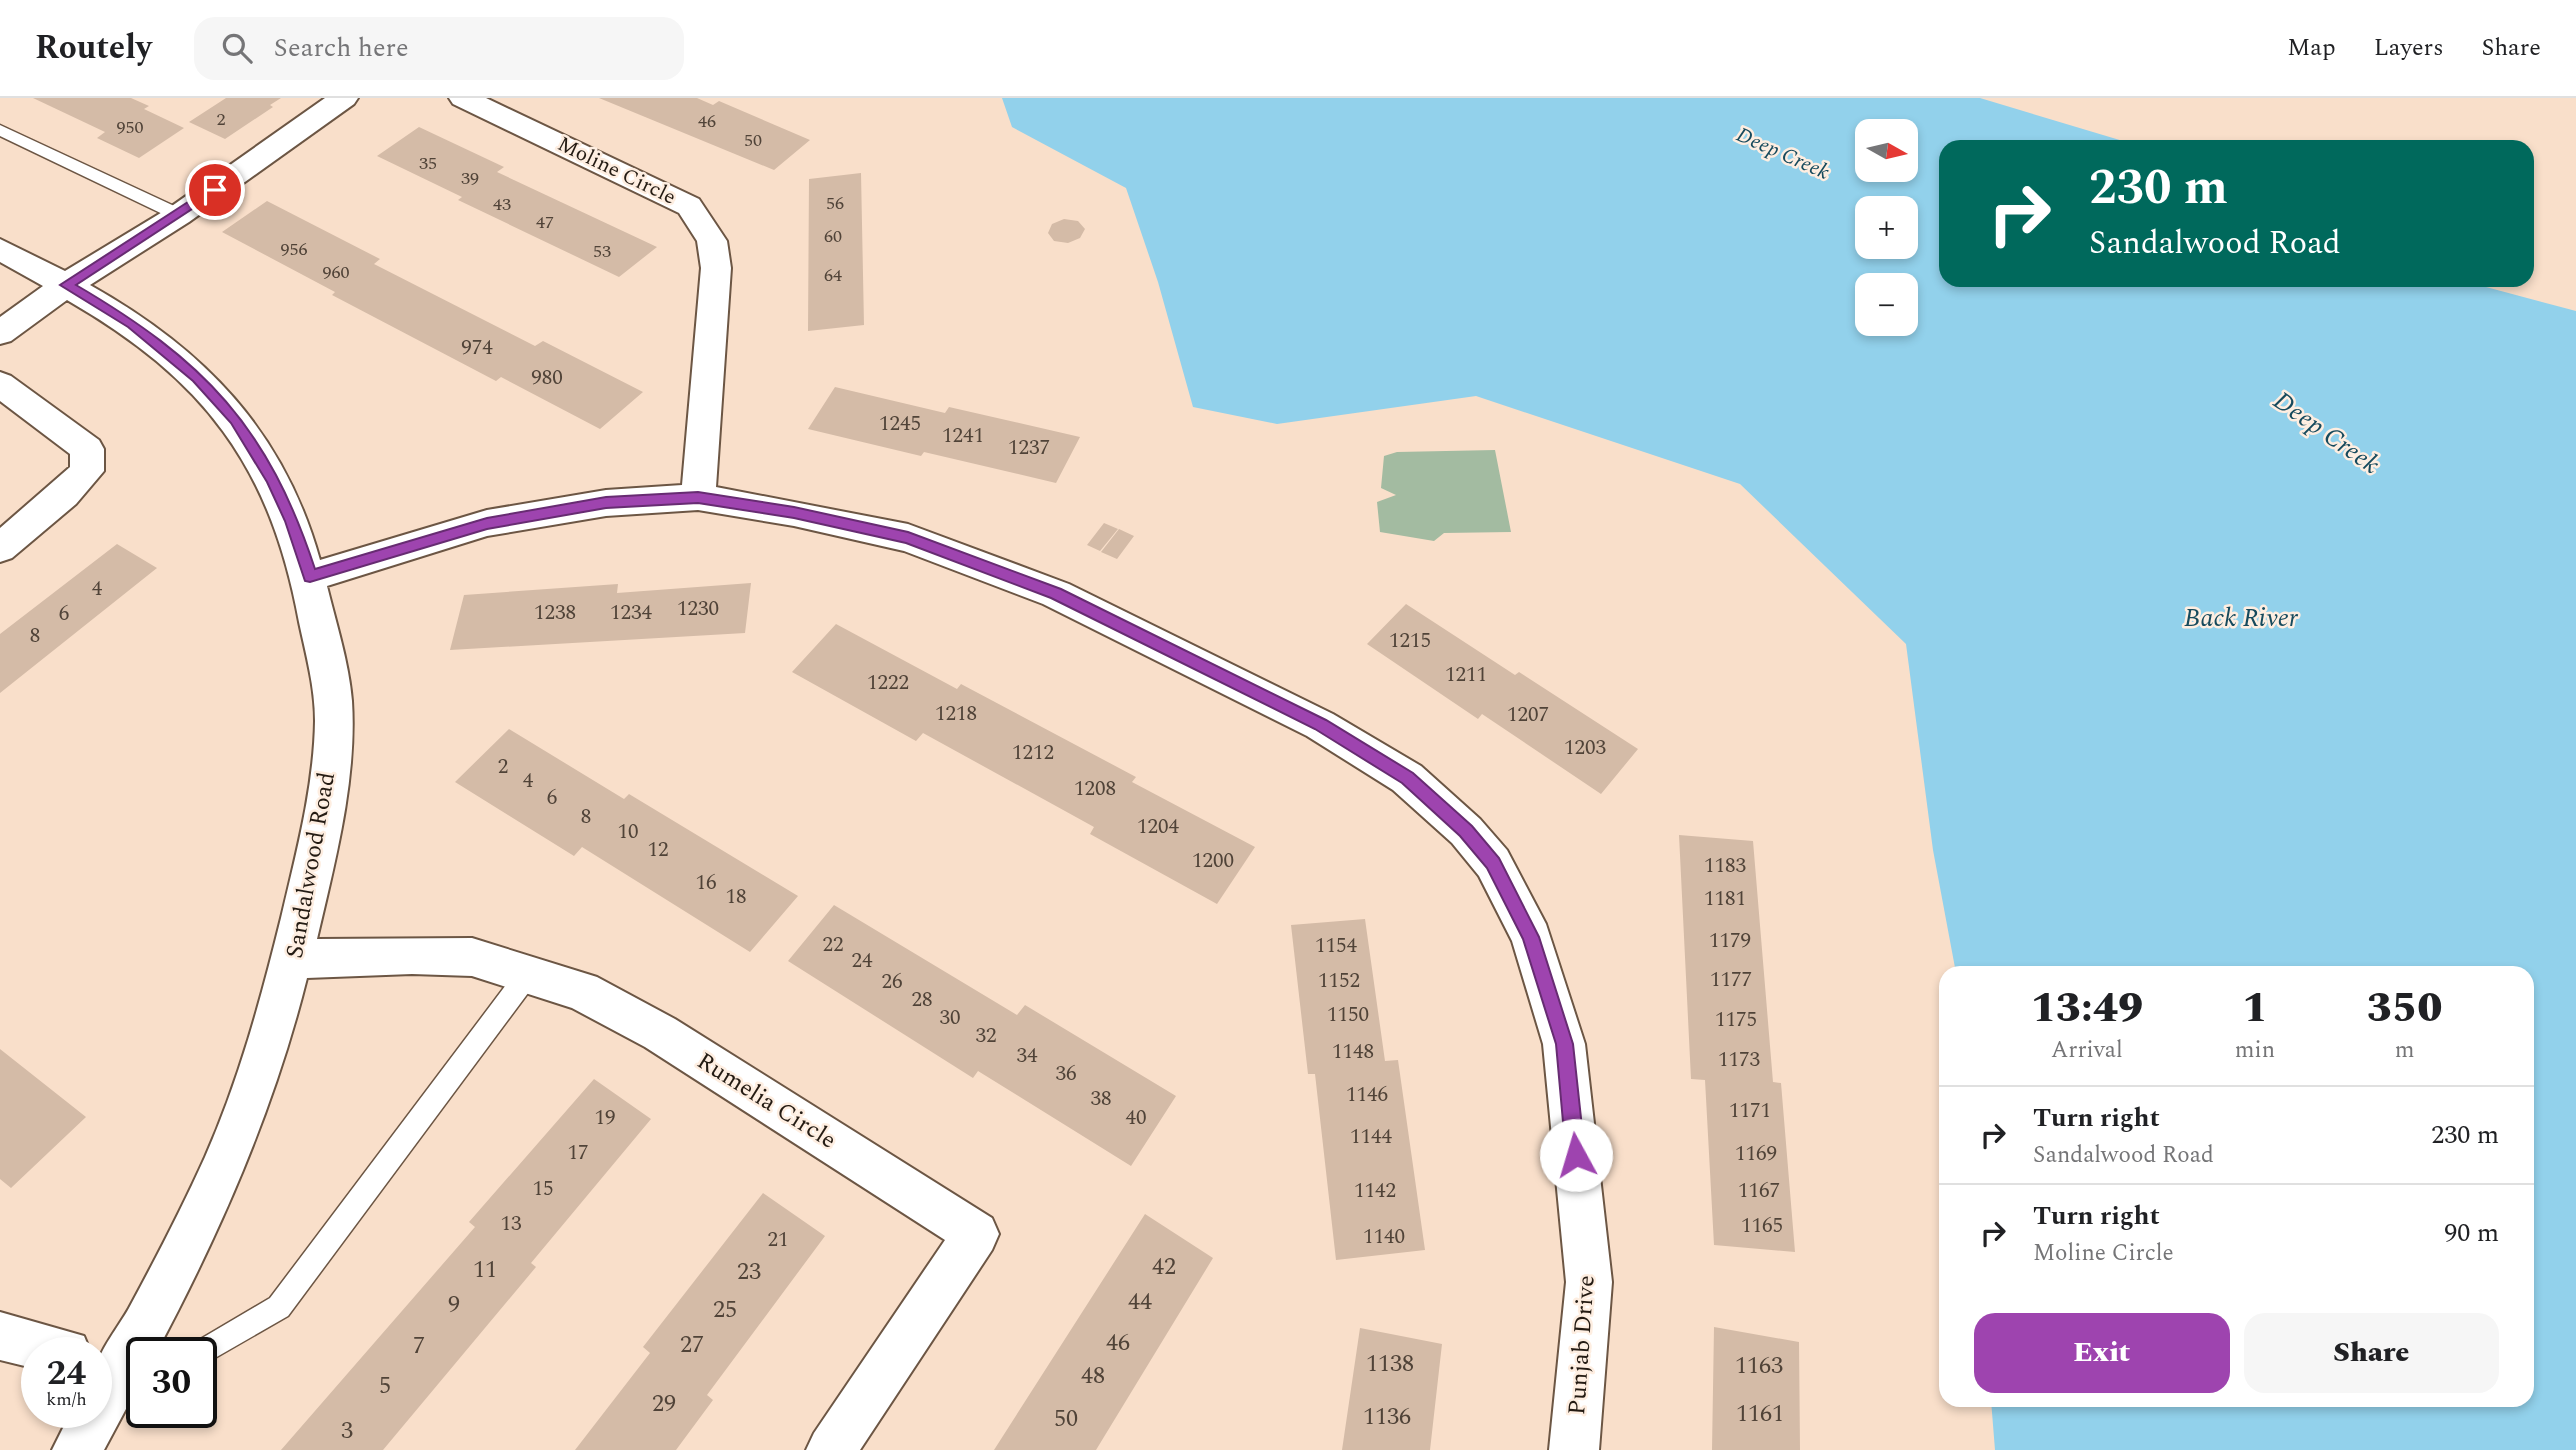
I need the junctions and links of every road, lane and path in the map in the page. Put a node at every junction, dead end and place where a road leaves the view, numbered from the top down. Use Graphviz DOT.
graph roads {
  1 [pos="344,98"];
  2 [pos="463,98"];
  3 [pos="0,130"];
  4 [pos="179,215"];
  5 [pos="0,250"];
  6 [pos="66,285"];
  7 [pos="0,333"];
  8 [pos="0,384"];
  9 [pos="698,497"];
  10 [pos="0,548"];
  11 [pos="310,577"];
  12 [pos="293,958"];
  13 [pos="529,973"];
  14 [pos="0,1336"];
  15 [pos="21,1341"];
  16 [pos="217,1344"];
  17 [pos="120,1363"];
  18 [pos="77,1450"];
  19 [pos="831,1450"];
  20 [pos="1574,1450"];
  1 -- 4 [label="street"];
  2 -- 9 [label="street, Moline Circle"];
  3 -- 4 [label="lane"];
  4 -- 6 [label="street"];
  5 -- 6 [label="street, Sandalwood Road"];
  6 -- 7 [label="street"];
  6 -- 11 [label="street, Sandalwood Road"];
  8 -- 10 [label="street"];
  9 -- 11 [label="street, Punjab Drive"];
  9 -- 20 [label="street, Punjab Drive"];
  11 -- 12 [label="street, Sandalwood Road"];
  12 -- 13 [label="street, Rumelia Circle"];
  12 -- 17 [label="street, Sandalwood Road"];
  13 -- 16 [label="lane"];
  13 -- 19 [label="street, Rumelia Circle"];
  14 -- 15 [label="street"];
  17 -- 18 [label="street, Sandalwood Road"];
}
